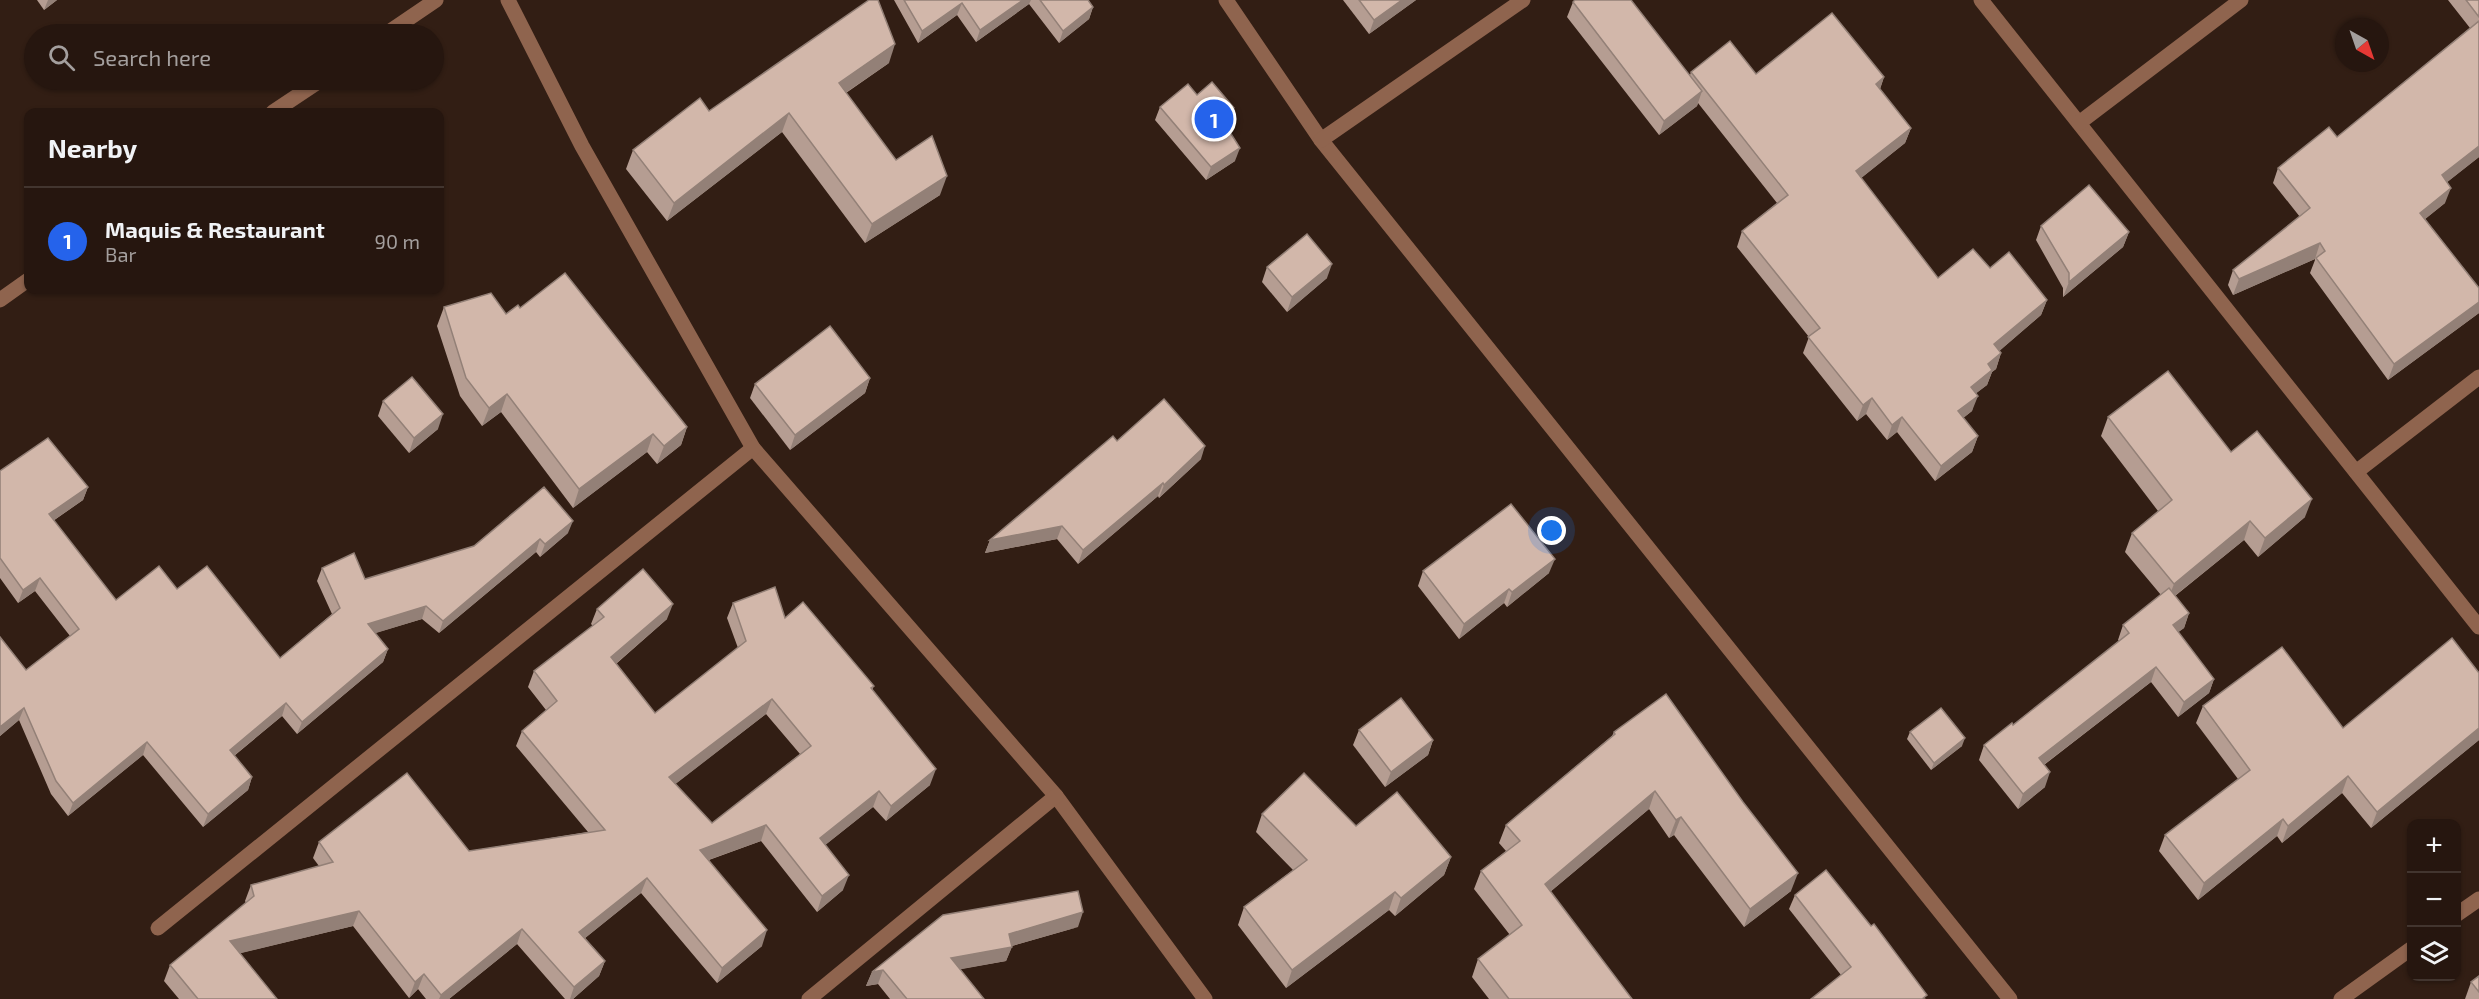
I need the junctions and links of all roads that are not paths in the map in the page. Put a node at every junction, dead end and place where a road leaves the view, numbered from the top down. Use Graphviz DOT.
graph roads {
  1 [pos="436,0"];
  2 [pos="508,0"];
  3 [pos="1226,0"];
  4 [pos="1523,0"];
  5 [pos="1982,0"];
  6 [pos="2241,0"];
  7 [pos="401,24"];
  8 [pos="306,90"];
  9 [pos="279,108"];
  10 [pos="2079,123"];
  11 [pos="1321,140"];
  12 [pos="24,283"];
  13 [pos="0,300"];
  14 [pos="2479,377"];
  15 [pos="753,448"];
  16 [pos="2356,472"];
  17 [pos="2479,627"];
  18 [pos="1056,796"];
  19 [pos="2479,899"];
  20 [pos="2461,912"];
  21 [pos="158,928"];
  22 [pos="2407,952"];
  23 [pos="809,999"];
  24 [pos="1205,999"];
  25 [pos="2010,999"];
  26 [pos="2341,999"];
  1 -- 7 [label="street"];
  2 -- 15 [label="street"];
  3 -- 11 [label="street"];
  4 -- 11 [label="street"];
  5 -- 10 [label="street"];
  6 -- 10 [label="street"];
  8 -- 9 [label="street"];
  10 -- 16 [label="street"];
  11 -- 25 [label="street"];
  12 -- 13 [label="street"];
  14 -- 16 [label="street"];
  15 -- 18 [label="street"];
  15 -- 21 [label="street"];
  16 -- 17 [label="street"];
  18 -- 23 [label="street"];
  18 -- 24 [label="street"];
  19 -- 20 [label="street"];
  22 -- 26 [label="street"];
}
